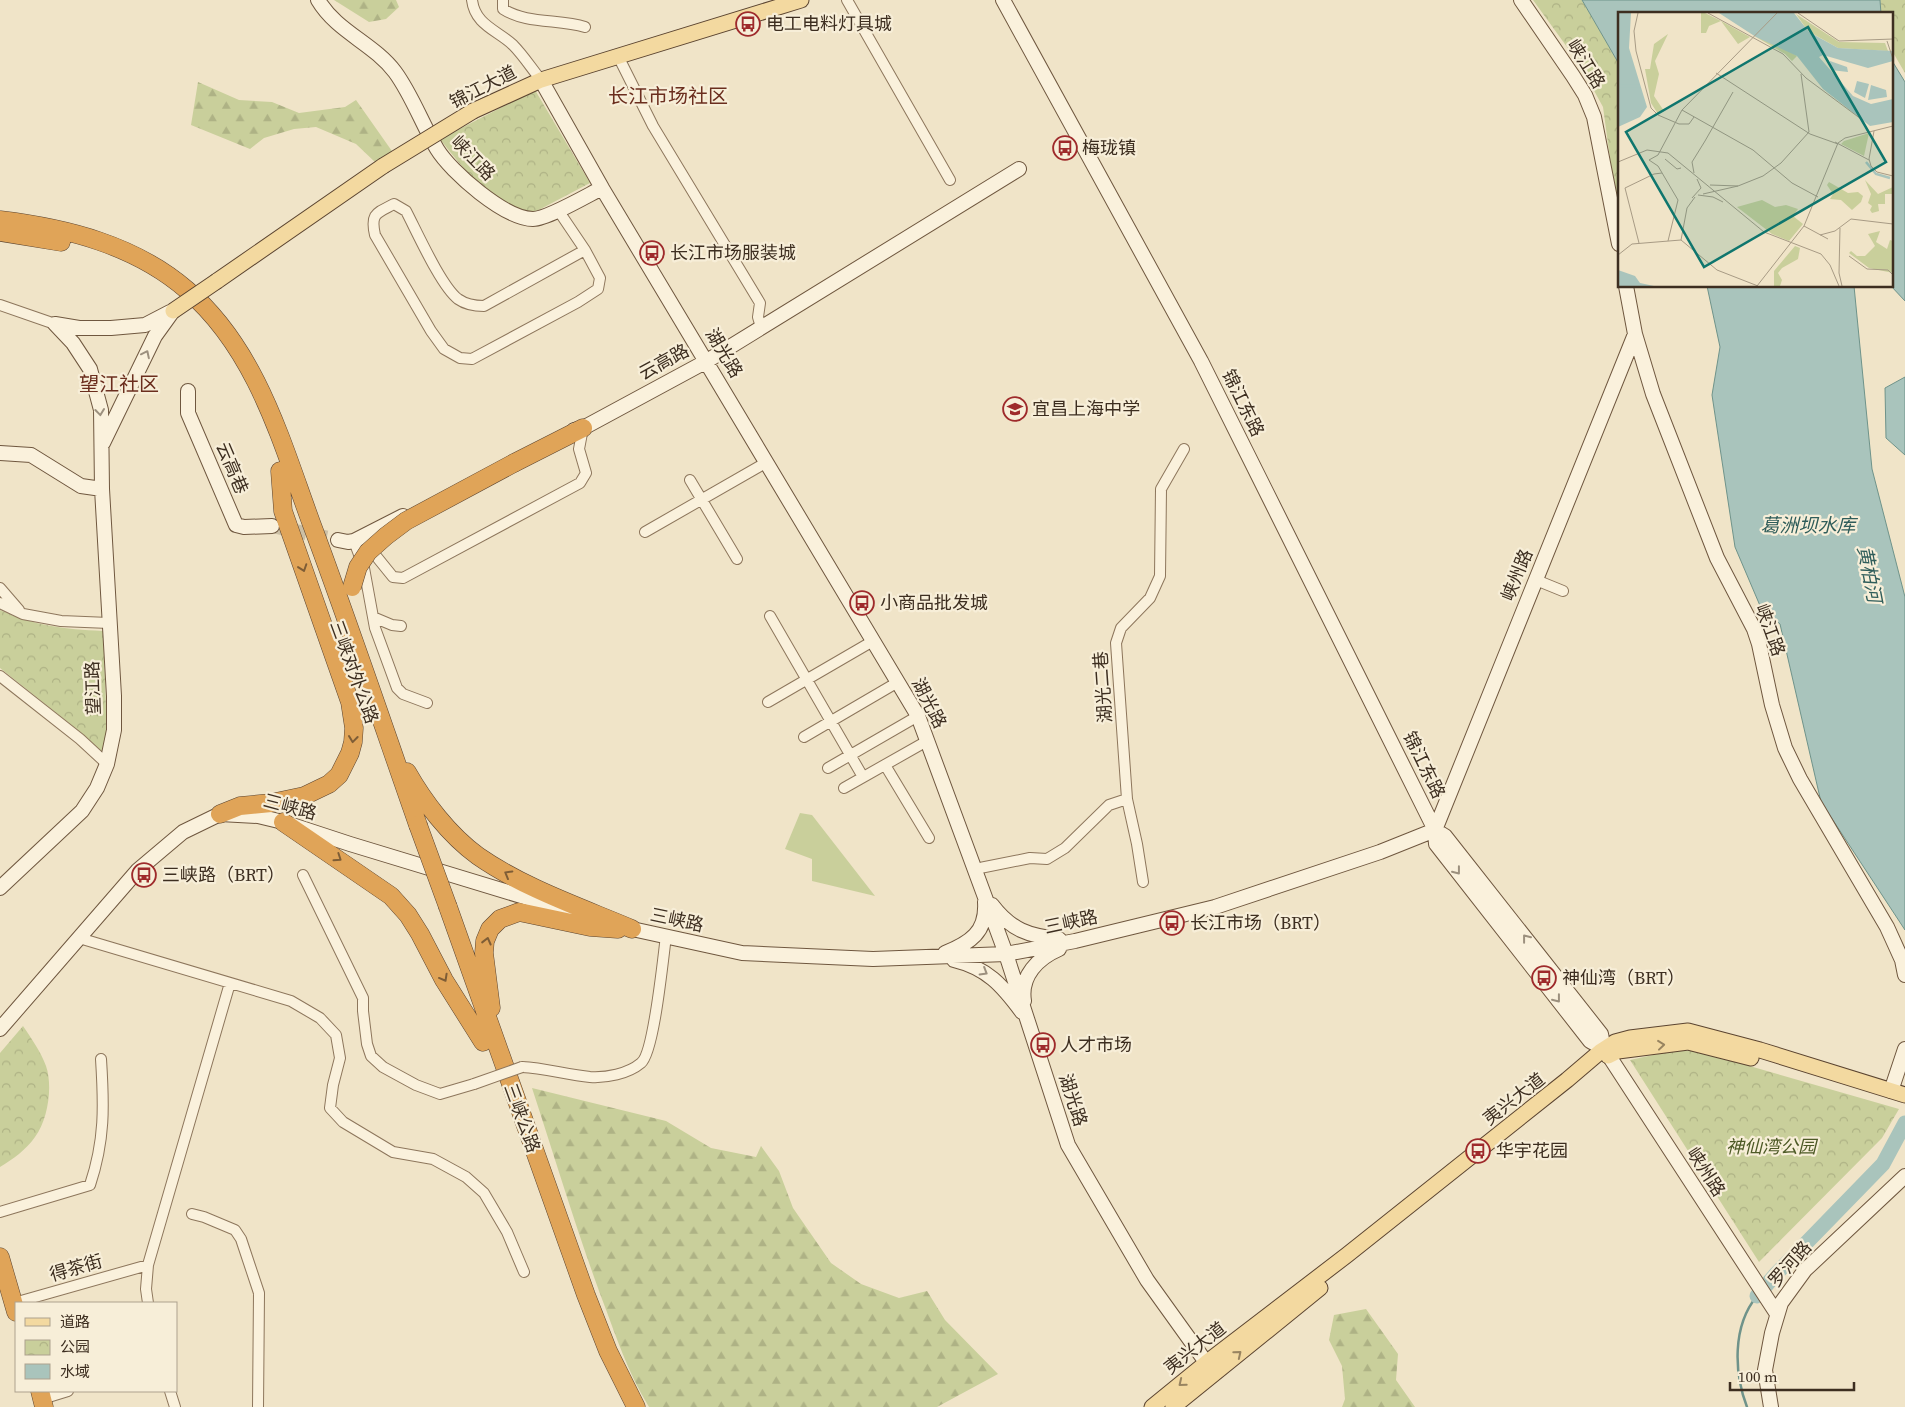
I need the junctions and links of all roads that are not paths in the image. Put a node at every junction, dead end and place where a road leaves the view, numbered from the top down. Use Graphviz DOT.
graph roads {
  1 [pos="318,0"];
  2 [pos="472,0"];
  3 [pos="502,0"];
  4 [pos="801,0"];
  5 [pos="847,0"];
  6 [pos="1003,0"];
  7 [pos="1521,0"];
  8 [pos="585,27"];
  9 [pos="618,56"];
  10 [pos="541,80"];
  11 [pos="1019,169"];
  12 [pos="950,180"];
  13 [pos="602,188"];
  14 [pos="558,210"];
  15 [pos="0,220"];
  16 [pos="0,232"];
  17 [pos="1618,239"];
  18 [pos="585,250"];
  19 [pos="1626,288"];
  20 [pos="0,305"];
  21 [pos="173,311"];
  22 [pos="55,324"];
  23 [pos="761,327"];
  24 [pos="79,328"];
  25 [pos="1635,334"];
  26 [pos="73,343"];
  27 [pos="707,360"];
  28 [pos="188,391"];
  29 [pos="583,428"];
  30 [pos="102,445"];
  31 [pos="1184,449"];
  32 [pos="0,453"];
  33 [pos="767,462"];
  34 [pos="280,471"];
  35 [pos="690,480"];
  36 [pos="102,489"];
  37 [pos="701,500"];
  38 [pos="272,526"];
  39 [pos="644,532"];
  40 [pos="338,540"];
  41 [pos="354,541"];
  42 [pos="376,556"];
  43 [pos="737,559"];
  44 [pos="1536,580"];
  45 [pos="0,588"];
  46 [pos="1563,592"];
  47 [pos="0,603"];
  48 [pos="23,614"];
  49 [pos="770,616"];
  50 [pos="373,617"];
  51 [pos="109,623"];
  52 [pos="400,626"];
  53 [pos="355,641"];
  54 [pos="873,641"];
  55 [pos="0,676"];
  56 [pos="807,680"];
  57 [pos="898,682"];
  58 [pos="768,702"];
  59 [pos="427,703"];
  60 [pos="918,716"];
  61 [pos="831,721"];
  62 [pos="804,737"];
  63 [pos="389,741"];
  64 [pos="927,741"];
  65 [pos="850,755"];
  66 [pos="107,764"];
  67 [pos="885,765"];
  68 [pos="828,768"];
  69 [pos="863,777"];
  70 [pos="844,788"];
  71 [pos="1128,798"];
  72 [pos="220,814"];
  73 [pos="283,822"];
  74 [pos="413,825"];
  75 [pos="1435,830"];
  76 [pos="929,838"];
  77 [pos="975,869"];
  78 [pos="303,874"];
  79 [pos="1143,882"];
  80 [pos="0,888"];
  81 [pos="984,894"];
  82 [pos="632,929"];
  83 [pos="666,936"];
  84 [pos="79,938"];
  85 [pos="1075,941"];
  86 [pos="1006,954"];
  87 [pos="938,956"];
  88 [pos="1905,975"];
  89 [pos="230,983"];
  90 [pos="1028,1020"];
  91 [pos="0,1029"];
  92 [pos="489,1041"];
  93 [pos="1905,1049"];
  94 [pos="1606,1052"];
  95 [pos="101,1059"];
  96 [pos="1898,1098"];
  97 [pos="1905,1176"];
  98 [pos="0,1212"];
  99 [pos="192,1214"];
  100 [pos="0,1257"];
  101 [pos="148,1265"];
  102 [pos="524,1272"];
  103 [pos="31,1302"];
  104 [pos="148,1302"];
  105 [pos="15,1307"];
  106 [pos="1777,1314"];
  107 [pos="1210,1368"];
  108 [pos="65,1392"];
  109 [pos="170,1392"];
  110 [pos="42,1399"];
  111 [pos="175,1407"];
  112 [pos="258,1407"];
  113 [pos="623,1407"];
  114 [pos="636,1407"];
  115 [pos="1152,1407"];
  116 [pos="1173,1407"];
  117 [pos="1771,1407"];
  1 -- 14 [label="main road, 峡江路"];
  2 -- 10 [label="street"];
  3 -- 8 [label="street"];
  4 -- 9 [label="main road, 锦江大道"];
  5 -- 12 [label="street"];
  6 -- 75 [label="main road, 锦江东路"];
  7 -- 17 [label="main road, 峡江路"];
  9 -- 10 [label="main road, 锦江大道"];
  9 -- 23 [label="street"];
  10 -- 13 [label="main road, 湖光路"];
  10 -- 21 [label="main road, 锦江大道, bridge"];
  11 -- 23 [label="main road, 云高路"];
  13 -- 14 [label="main road, 峡江路"];
  13 -- 27 [label="main road, 湖光路"];
  14 -- 18 [label="street"];
  15 -- 53 [label="highway, 三峡对外公路"];
  16 -- 34 [label="highway, 三峡对外公路"];
  18 -- 18 [label="street"];
  19 -- 25 [label="main road, 峡江路"];
  20 -- 22 [label="street"];
  21 -- 24 [label="main road"];
  30 -- 21 [label="main road, one-way"];
  22 -- 24 [label="main road"];
  22 -- 26 [label="main road, 望江路"];
  23 -- 27 [label="main road, 云高路"];
  24 -- 26 [label="main road"];
  25 -- 44 [label="main road, 峡州路"];
  25 -- 88 [label="main road, 峡江路"];
  26 -- 30 [label="main road, 望江路, one-way"];
  27 -- 29 [label="main road, 云高路"];
  27 -- 33 [label="main road, 湖光路"];
  28 -- 38 [label="main road, 云高巷"];
  29 -- 41 [label="main road, 云高路"];
  29 -- 42 [label="street"];
  29 -- 53 [label="highway, bridge"];
  30 -- 36 [label="main road, 望江路"];
  31 -- 71 [label="street, 湖光二巷"];
  32 -- 36 [label="main road"];
  33 -- 37 [label="street"];
  33 -- 54 [label="main road, 湖光路"];
  34 -- 72 [label="highway, one-way"];
  34 -- 74 [label="highway, 三峡对外公路"];
  35 -- 37 [label="street"];
  36 -- 51 [label="main road, 望江路"];
  37 -- 39 [label="street"];
  37 -- 43 [label="street"];
  40 -- 41 [label="main road"];
  41 -- 50 [label="street"];
  44 -- 46 [label="street"];
  44 -- 75 [label="main road, 峡州路"];
  45 -- 48 [label="street"];
  47 -- 48 [label="street"];
  48 -- 51 [label="street"];
  49 -- 56 [label="street"];
  50 -- 52 [label="street"];
  50 -- 59 [label="street"];
  51 -- 66 [label="main road, 望江路"];
  53 -- 63 [label="highway, 三峡对外公路"];
  54 -- 56 [label="street"];
  54 -- 57 [label="main road, 湖光路"];
  55 -- 66 [label="street"];
  56 -- 58 [label="street"];
  56 -- 61 [label="street"];
  57 -- 60 [label="main road, 湖光路"];
  57 -- 61 [label="street"];
  60 -- 64 [label="main road, 湖光路"];
  60 -- 65 [label="street"];
  61 -- 62 [label="street"];
  61 -- 65 [label="street"];
  63 -- 74 [label="highway, 三峡对外公路"];
  82 -- 63 [label="highway, one-way"];
  64 -- 67 [label="street"];
  64 -- 77 [label="main road, 湖光路"];
  65 -- 68 [label="street"];
  65 -- 69 [label="street"];
  66 -- 80 [label="main road, 望江路"];
  67 -- 69 [label="street"];
  67 -- 76 [label="street"];
  69 -- 70 [label="street"];
  71 -- 77 [label="street"];
  71 -- 79 [label="street, 湖光二巷"];
  72 -- 73 [label="main road, 三峡路"];
  72 -- 84 [label="main road, 三峡路"];
  73 -- 82 [label="main road, 三峡路"];
  73 -- 92 [label="highway, one-way"];
  74 -- 92 [label="highway, 三峡公路"];
  75 -- 85 [label="main road, 三峡路"];
  75 -- 94 [label="main road, 峡州路"];
  77 -- 81 [label="main road, 湖光路"];
  78 -- 83 [label="street, bridge"];
  81 -- 85 [label="main road"];
  81 -- 86 [label="main road, 湖光路"];
  81 -- 87 [label="main road"];
  82 -- 83 [label="main road, 三峡路"];
  92 -- 82 [label="highway, one-way"];
  83 -- 87 [label="main road, 三峡路"];
  84 -- 89 [label="street"];
  84 -- 91 [label="main road, 三峡路"];
  85 -- 86 [label="main road, 三峡路"];
  85 -- 90 [label="main road"];
  86 -- 87 [label="main road, 三峡路"];
  86 -- 90 [label="main road, 湖光路"];
  87 -- 90 [label="main road, one-way"];
  89 -- 101 [label="street"];
  89 -- 102 [label="street"];
  90 -- 107 [label="main road, 湖光路"];
  92 -- 113 [label="highway, 三峡公路"];
  92 -- 114 [label="highway, 三峡公路"];
  93 -- 96 [label="main road"];
  94 -- 96 [label="main road, 夷兴大道"];
  94 -- 106 [label="main road, 峡州路"];
  94 -- 107 [label="main road, 夷兴大道"];
  95 -- 98 [label="street"];
  97 -- 106 [label="main road, 罗河路"];
  99 -- 112 [label="street"];
  100 -- 105 [label="highway"];
  101 -- 103 [label="street, 得茶街"];
  101 -- 104 [label="street"];
  106 -- 117 [label="main road, 罗河路"];
  107 -- 115 [label="main road, 夷兴大道, one-way"];
  107 -- 116 [label="main road, 夷兴大道"];
  108 -- 110 [label="street"];
  109 -- 111 [label="street"];
}
